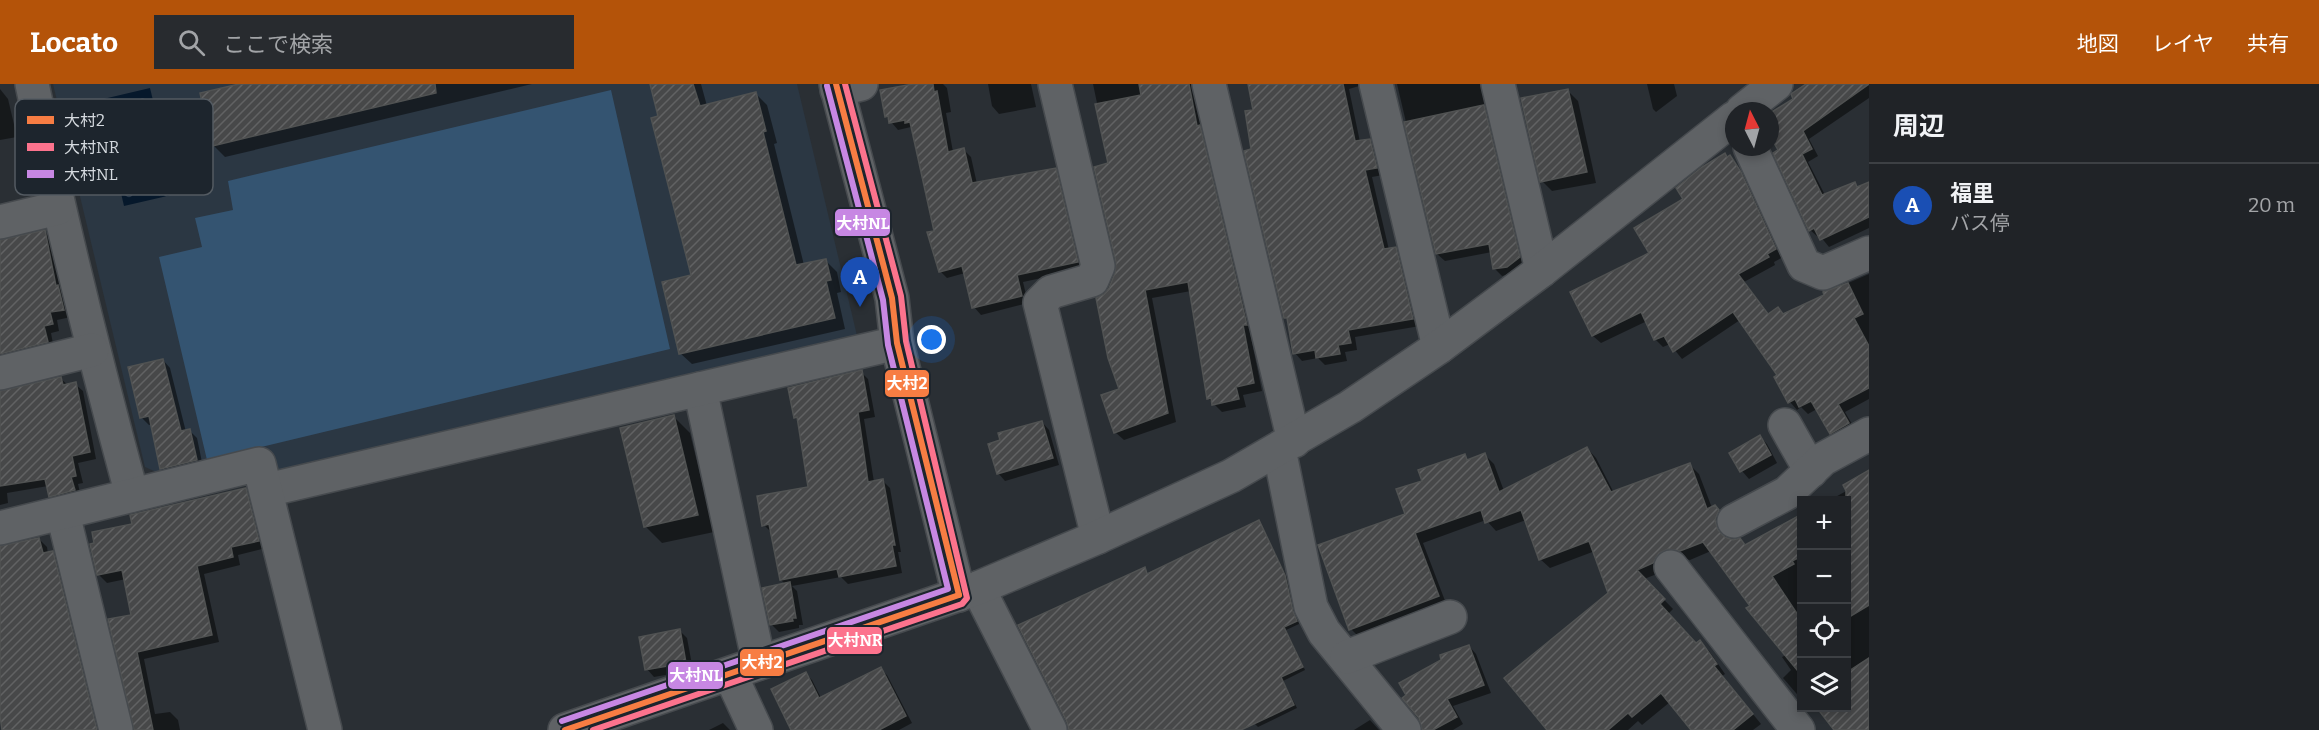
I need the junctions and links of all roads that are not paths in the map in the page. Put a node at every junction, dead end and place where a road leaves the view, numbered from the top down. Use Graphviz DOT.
graph roads {
  1 [pos="32,84"];
  2 [pos="1055,84"];
  3 [pos="1209,84"];
  4 [pos="1376,84"];
  5 [pos="1498,84"];
  6 [pos="1776,84"];
  7 [pos="845,86"];
  8 [pos="35,99"];
  9 [pos="1753,102"];
  10 [pos="1725,125"];
  11 [pos="1754,156"];
  12 [pos="55,195"];
  13 [pos="58,208"];
  14 [pos="0,222"];
  15 [pos="1869,253"];
  16 [pos="1542,270"];
  17 [pos="897,343"];
  18 [pos="1439,347"];
  19 [pos="92,350"];
  20 [pos="0,373"];
  21 [pos="700,389"];
  22 [pos="1785,425"];
  23 [pos="1869,434"];
  24 [pos="1287,445"];
  25 [pos="1810,471"];
  26 [pos="267,490"];
  27 [pos="132,495"];
  28 [pos="63,514"];
  29 [pos="1734,521"];
  30 [pos="0,528"];
  31 [pos="1098,537"];
  32 [pos="1671,567"];
  33 [pos="969,591"];
  34 [pos="1450,617"];
  35 [pos="1347,657"];
  36 [pos="745,669"];
  37 [pos="116,730"];
  38 [pos="325,730"];
  39 [pos="565,730"];
  40 [pos="756,730"];
  41 [pos="1050,730"];
  42 [pos="1404,730"];
  43 [pos="1798,730"];
  1 -- 8 [label="street"];
  2 -- 31 [label="street"];
  3 -- 24 [label="street"];
  4 -- 18 [label="street"];
  5 -- 16 [label="street"];
  6 -- 9 [label="street"];
  7 -- 17 [label="street"];
  10 -- 16 [label="street"];
  11 -- 15 [label="street"];
  12 -- 13 [label="street"];
  13 -- 14 [label="street"];
  13 -- 19 [label="street"];
  16 -- 18 [label="street"];
  17 -- 21 [label="street"];
  17 -- 33 [label="street"];
  18 -- 24 [label="street"];
  19 -- 20 [label="street"];
  19 -- 27 [label="street"];
  21 -- 26 [label="street"];
  21 -- 36 [label="street"];
  22 -- 25 [label="street"];
  23 -- 25 [label="street"];
  24 -- 31 [label="street"];
  24 -- 35 [label="street"];
  25 -- 29 [label="street"];
  26 -- 27 [label="street"];
  26 -- 38 [label="street"];
  27 -- 28 [label="street"];
  28 -- 30 [label="street"];
  28 -- 37 [label="street"];
  31 -- 33 [label="street"];
  32 -- 43 [label="street"];
  33 -- 36 [label="street"];
  33 -- 41 [label="street"];
  34 -- 35 [label="street"];
  35 -- 42 [label="street"];
  36 -- 39 [label="street"];
  36 -- 40 [label="street"];
}
